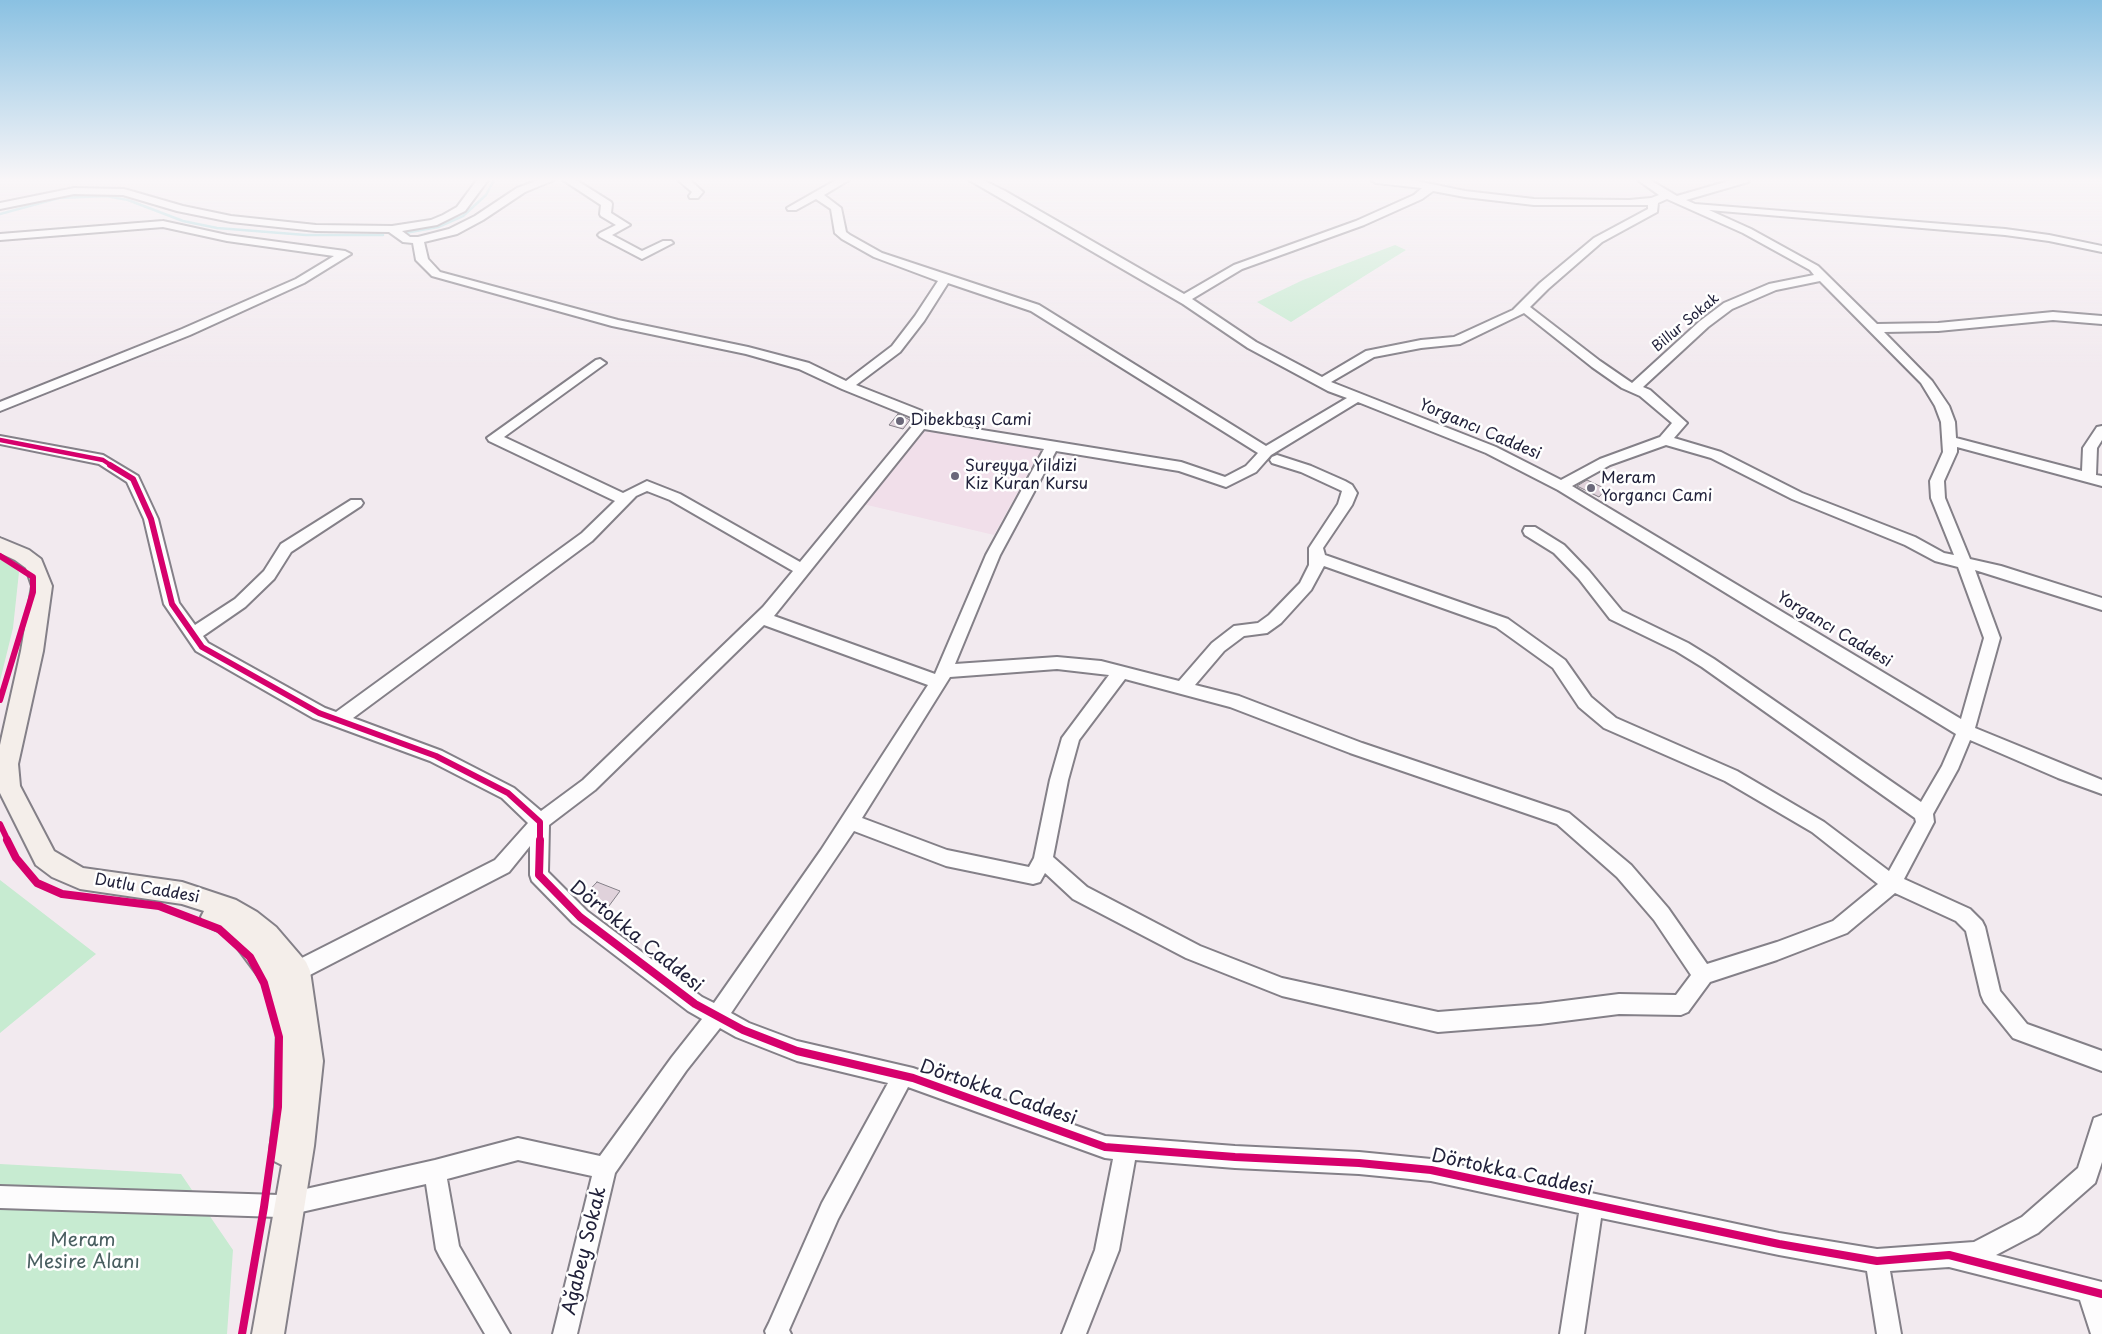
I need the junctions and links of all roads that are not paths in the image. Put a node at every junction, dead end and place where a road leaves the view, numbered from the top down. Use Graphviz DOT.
graph roads {
  1 [pos="258,242"];
  2 [pos="418,242"];
  3 [pos="617,242"];
  4 [pos="855,242"];
  5 [pos="1086,242"];
  6 [pos="1305,242"];
  7 [pos="1595,242"];
  8 [pos="1767,242"];
  9 [pos="2069,242"];
  10 [pos="666,244"];
  11 [pos="2102,249"];
  12 [pos="1822,277"];
  13 [pos="945,279"];
  14 [pos="1184,299"];
  15 [pos="1523,307"];
  16 [pos="2102,323"];
  17 [pos="1875,328"];
  18 [pos="600,364"];
  19 [pos="1322,382"];
  20 [pos="846,386"];
  21 [pos="1634,388"];
  22 [pos="1356,398"];
  23 [pos="0,407"];
  24 [pos="921,424"];
  25 [pos="2102,430"];
  26 [pos="0,440"];
  27 [pos="1665,440"];
  28 [pos="1950,441"];
  29 [pos="1052,446"];
  30 [pos="1272,456"];
  31 [pos="2095,480"];
  32 [pos="1563,487"];
  33 [pos="624,499"];
  34 [pos="356,503"];
  35 [pos="1530,531"];
  36 [pos="0,545"];
  37 [pos="0,551"];
  38 [pos="1318,558"];
  39 [pos="1964,562"];
  40 [pos="802,570"];
  41 [pos="2102,604"];
  42 [pos="762,618"];
  43 [pos="193,634"];
  44 [pos="1121,672"];
  45 [pos="942,676"];
  46 [pos="1182,688"];
  47 [pos="338,720"];
  48 [pos="1966,731"];
  49 [pos="0,761"];
  50 [pos="2102,787"];
  51 [pos="0,796"];
  52 [pos="1924,814"];
  53 [pos="540,822"];
  54 [pos="850,822"];
  55 [pos="1043,860"];
  56 [pos="1892,884"];
  57 [pos="297,971"];
  58 [pos="1703,975"];
  59 [pos="717,1016"];
  60 [pos="2102,1061"];
  61 [pos="903,1076"];
  62 [pos="2102,1126"];
  63 [pos="1126,1148"];
  64 [pos="605,1168"];
  65 [pos="435,1171"];
  66 [pos="0,1197"];
  67 [pos="285,1205"];
  68 [pos="1592,1205"];
  69 [pos="1949,1255"];
  70 [pos="1877,1261"];
  71 [pos="2095,1292"];
  72 [pos="2102,1332"];
  73 [pos="256,1334"];
  74 [pos="268,1334"];
  75 [pos="498,1334"];
  76 [pos="565,1334"];
  77 [pos="779,1334"];
  78 [pos="1074,1334"];
  79 [pos="1572,1334"];
  80 [pos="1889,1334"];
  1 -- 23 [label="street"];
  2 -- 20 [label="street"];
  3 -- 10 [label="street"];
  4 -- 13 [label="street"];
  5 -- 14 [label="street, Yorgancı Caddesi"];
  6 -- 14 [label="street"];
  7 -- 15 [label="street"];
  8 -- 12 [label="street"];
  9 -- 11 [label="street"];
  12 -- 17 [label="street"];
  12 -- 21 [label="street, Billur Sokak"];
  13 -- 20 [label="street"];
  13 -- 30 [label="street"];
  14 -- 19 [label="street, Yorgancı Caddesi"];
  15 -- 19 [label="street"];
  15 -- 21 [label="street"];
  16 -- 17 [label="street"];
  17 -- 28 [label="street"];
  18 -- 33 [label="street"];
  19 -- 22 [label="street, Yorgancı Caddesi"];
  20 -- 24 [label="street"];
  21 -- 27 [label="street"];
  22 -- 30 [label="street"];
  22 -- 32 [label="street, Yorgancı Caddesi"];
  24 -- 29 [label="street"];
  24 -- 40 [label="street"];
  25 -- 31 [label="street"];
  26 -- 43 [label="street"];
  27 -- 32 [label="street"];
  27 -- 39 [label="street"];
  28 -- 31 [label="street"];
  28 -- 39 [label="street"];
  29 -- 30 [label="street"];
  29 -- 45 [label="street"];
  30 -- 38 [label="street"];
  32 -- 48 [label="street, Yorgancı Caddesi"];
  33 -- 40 [label="street"];
  33 -- 47 [label="street"];
  34 -- 43 [label="street"];
  35 -- 52 [label="street"];
  36 -- 57 [label="main road, Dutlu Caddesi"];
  37 -- 49 [label="main road"];
  38 -- 46 [label="street"];
  38 -- 56 [label="street"];
  39 -- 41 [label="street"];
  39 -- 48 [label="street"];
  40 -- 42 [label="street"];
  42 -- 45 [label="street"];
  42 -- 53 [label="street"];
  43 -- 47 [label="street"];
  44 -- 45 [label="street"];
  44 -- 46 [label="street"];
  44 -- 55 [label="street"];
  45 -- 54 [label="street"];
  46 -- 58 [label="street"];
  47 -- 53 [label="street"];
  48 -- 50 [label="street, Yorgancı Caddesi"];
  48 -- 52 [label="street"];
  51 -- 67 [label="main road, Dutlu Caddesi"];
  52 -- 56 [label="street"];
  53 -- 57 [label="street"];
  53 -- 59 [label="street, Dörtokka Caddesi"];
  54 -- 55 [label="street"];
  54 -- 59 [label="street"];
  55 -- 58 [label="street"];
  56 -- 58 [label="street"];
  56 -- 60 [label="street"];
  57 -- 67 [label="main road, Dutlu Caddesi"];
  59 -- 61 [label="street, Dörtokka Caddesi"];
  59 -- 64 [label="street"];
  61 -- 63 [label="street, Dörtokka Caddesi"];
  61 -- 77 [label="street"];
  62 -- 69 [label="street"];
  63 -- 68 [label="street, Dörtokka Caddesi"];
  63 -- 78 [label="street"];
  64 -- 65 [label="street"];
  64 -- 76 [label="street, Ağabey Sokak"];
  65 -- 67 [label="street"];
  65 -- 75 [label="street"];
  66 -- 67 [label="street"];
  67 -- 73 [label="main road, Dutlu Caddesi"];
  67 -- 74 [label="main road, Dutlu Caddesi"];
  68 -- 70 [label="street, Dörtokka Caddesi"];
  68 -- 79 [label="street"];
  69 -- 70 [label="street, Dörtokka Caddesi"];
  69 -- 71 [label="street, Dörtokka Caddesi"];
  70 -- 80 [label="street"];
  71 -- 72 [label="street"];
}
